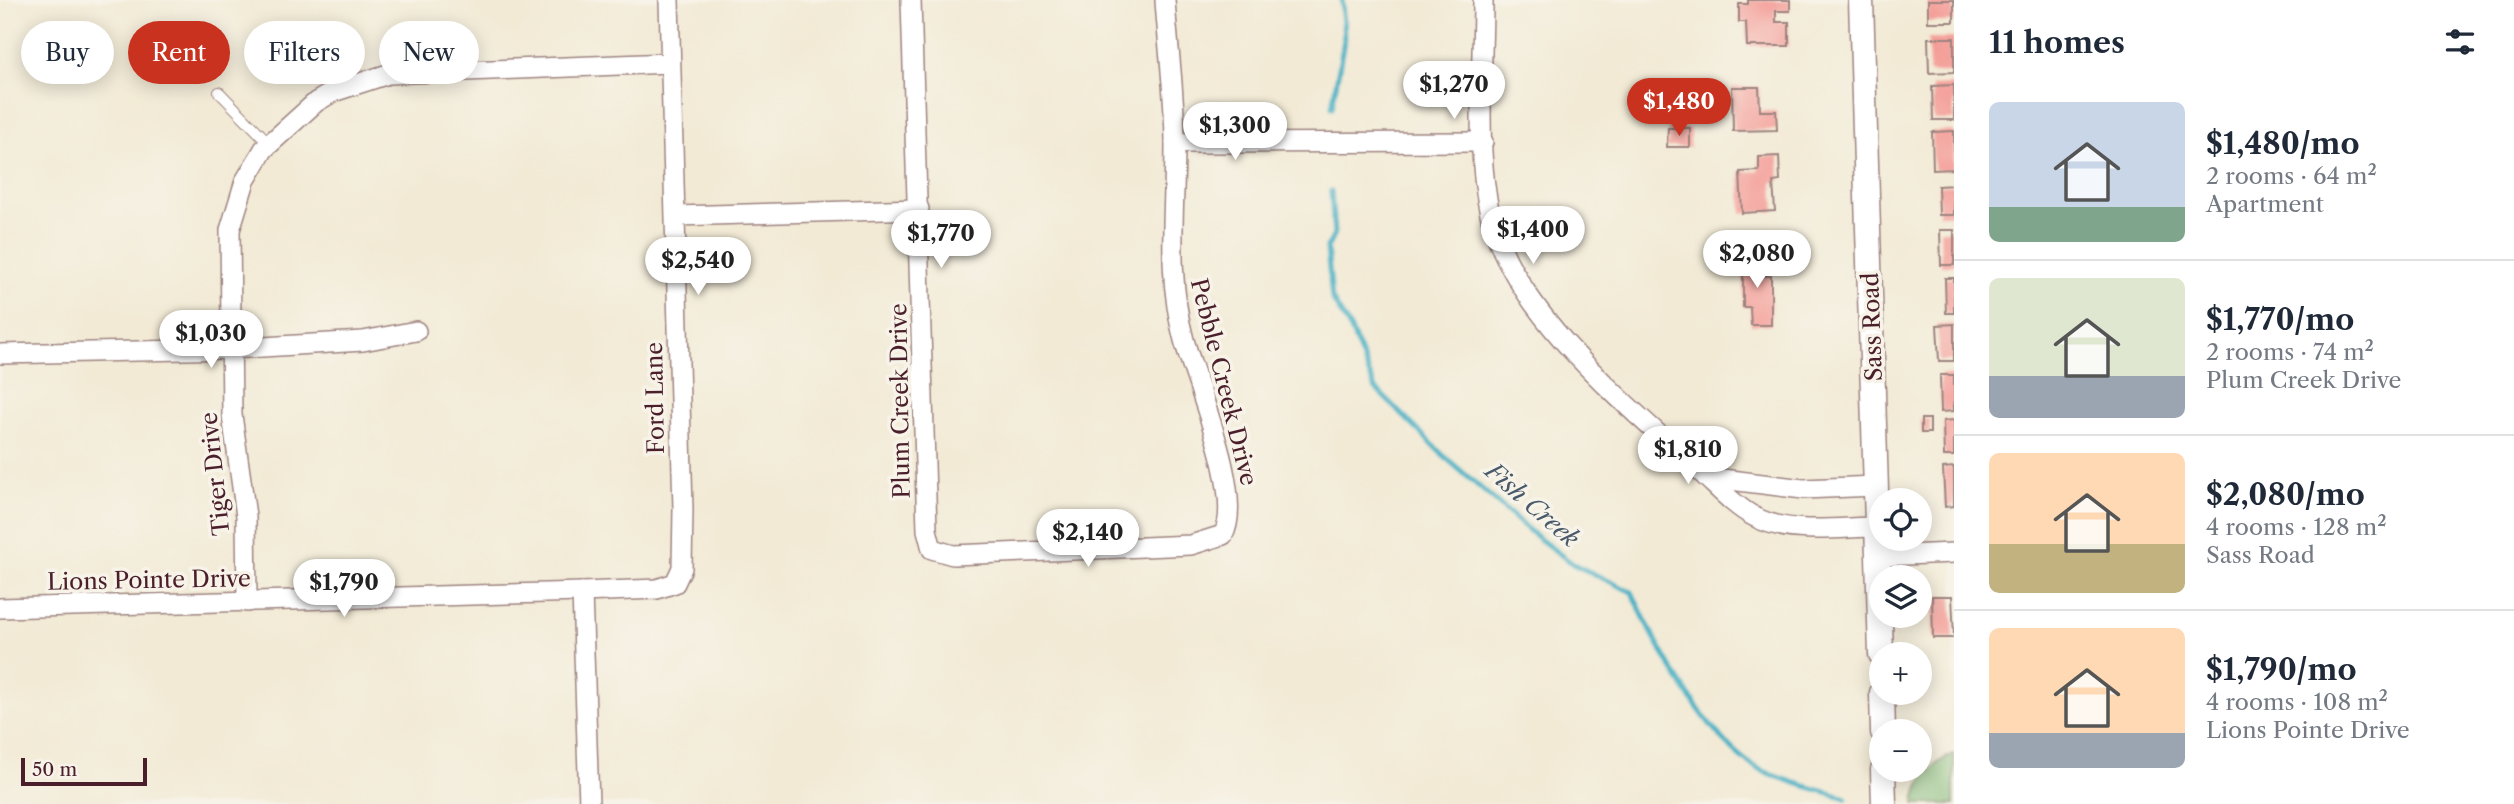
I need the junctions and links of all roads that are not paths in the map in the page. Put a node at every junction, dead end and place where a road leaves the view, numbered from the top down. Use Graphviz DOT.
graph roads {
  1 [pos="669,0"];
  2 [pos="911,0"];
  3 [pos="1165,0"];
  4 [pos="1483,0"];
  5 [pos="1861,0"];
  6 [pos="670,63"];
  7 [pos="219,92"];
  8 [pos="1483,142"];
  9 [pos="270,143"];
  10 [pos="1175,143"];
  11 [pos="919,209"];
  12 [pos="676,216"];
  13 [pos="416,331"];
  14 [pos="230,349"];
  15 [pos="0,354"];
  16 [pos="1706,477"];
  17 [pos="1876,486"];
  18 [pos="1869,527"];
  19 [pos="932,549"];
  20 [pos="1880,551"];
  21 [pos="1954,553"];
  22 [pos="1880,556"];
  23 [pos="675,583"];
  24 [pos="582,592"];
  25 [pos="247,602"];
  26 [pos="0,608"];
  27 [pos="1881,642"];
  28 [pos="1883,782"];
  29 [pos="589,804"];
  30 [pos="1884,804"];
  1 -- 6 [label="street, Ford Lane"];
  2 -- 11 [label="street, Plum Creek Drive"];
  3 -- 10 [label="street, Pebble Creek Drive"];
  4 -- 8 [label="street"];
  5 -- 17 [label="street, Sass Road"];
  6 -- 9 [label="street, Tiger Drive"];
  6 -- 12 [label="street, Ford Lane"];
  7 -- 9 [label="lane"];
  8 -- 10 [label="street"];
  8 -- 16 [label="street"];
  9 -- 14 [label="street, Tiger Drive"];
  10 -- 19 [label="street, Pebble Creek Drive"];
  11 -- 12 [label="street"];
  11 -- 19 [label="street, Plum Creek Drive"];
  12 -- 23 [label="street, Ford Lane"];
  13 -- 14 [label="street"];
  14 -- 15 [label="street"];
  14 -- 25 [label="street, Tiger Drive"];
  16 -- 17 [label="street"];
  16 -- 18 [label="street"];
  20 -- 22 [label="street, Sass Road"];
  21 -- 22 [label="street"];
  22 -- 27 [label="street, Sass Road"];
  23 -- 24 [label="street, Lions Pointe Drive"];
  24 -- 25 [label="street, Lions Pointe Drive"];
  24 -- 29 [label="street"];
  25 -- 26 [label="street, Lions Pointe Drive"];
  28 -- 30 [label="street"];
}
